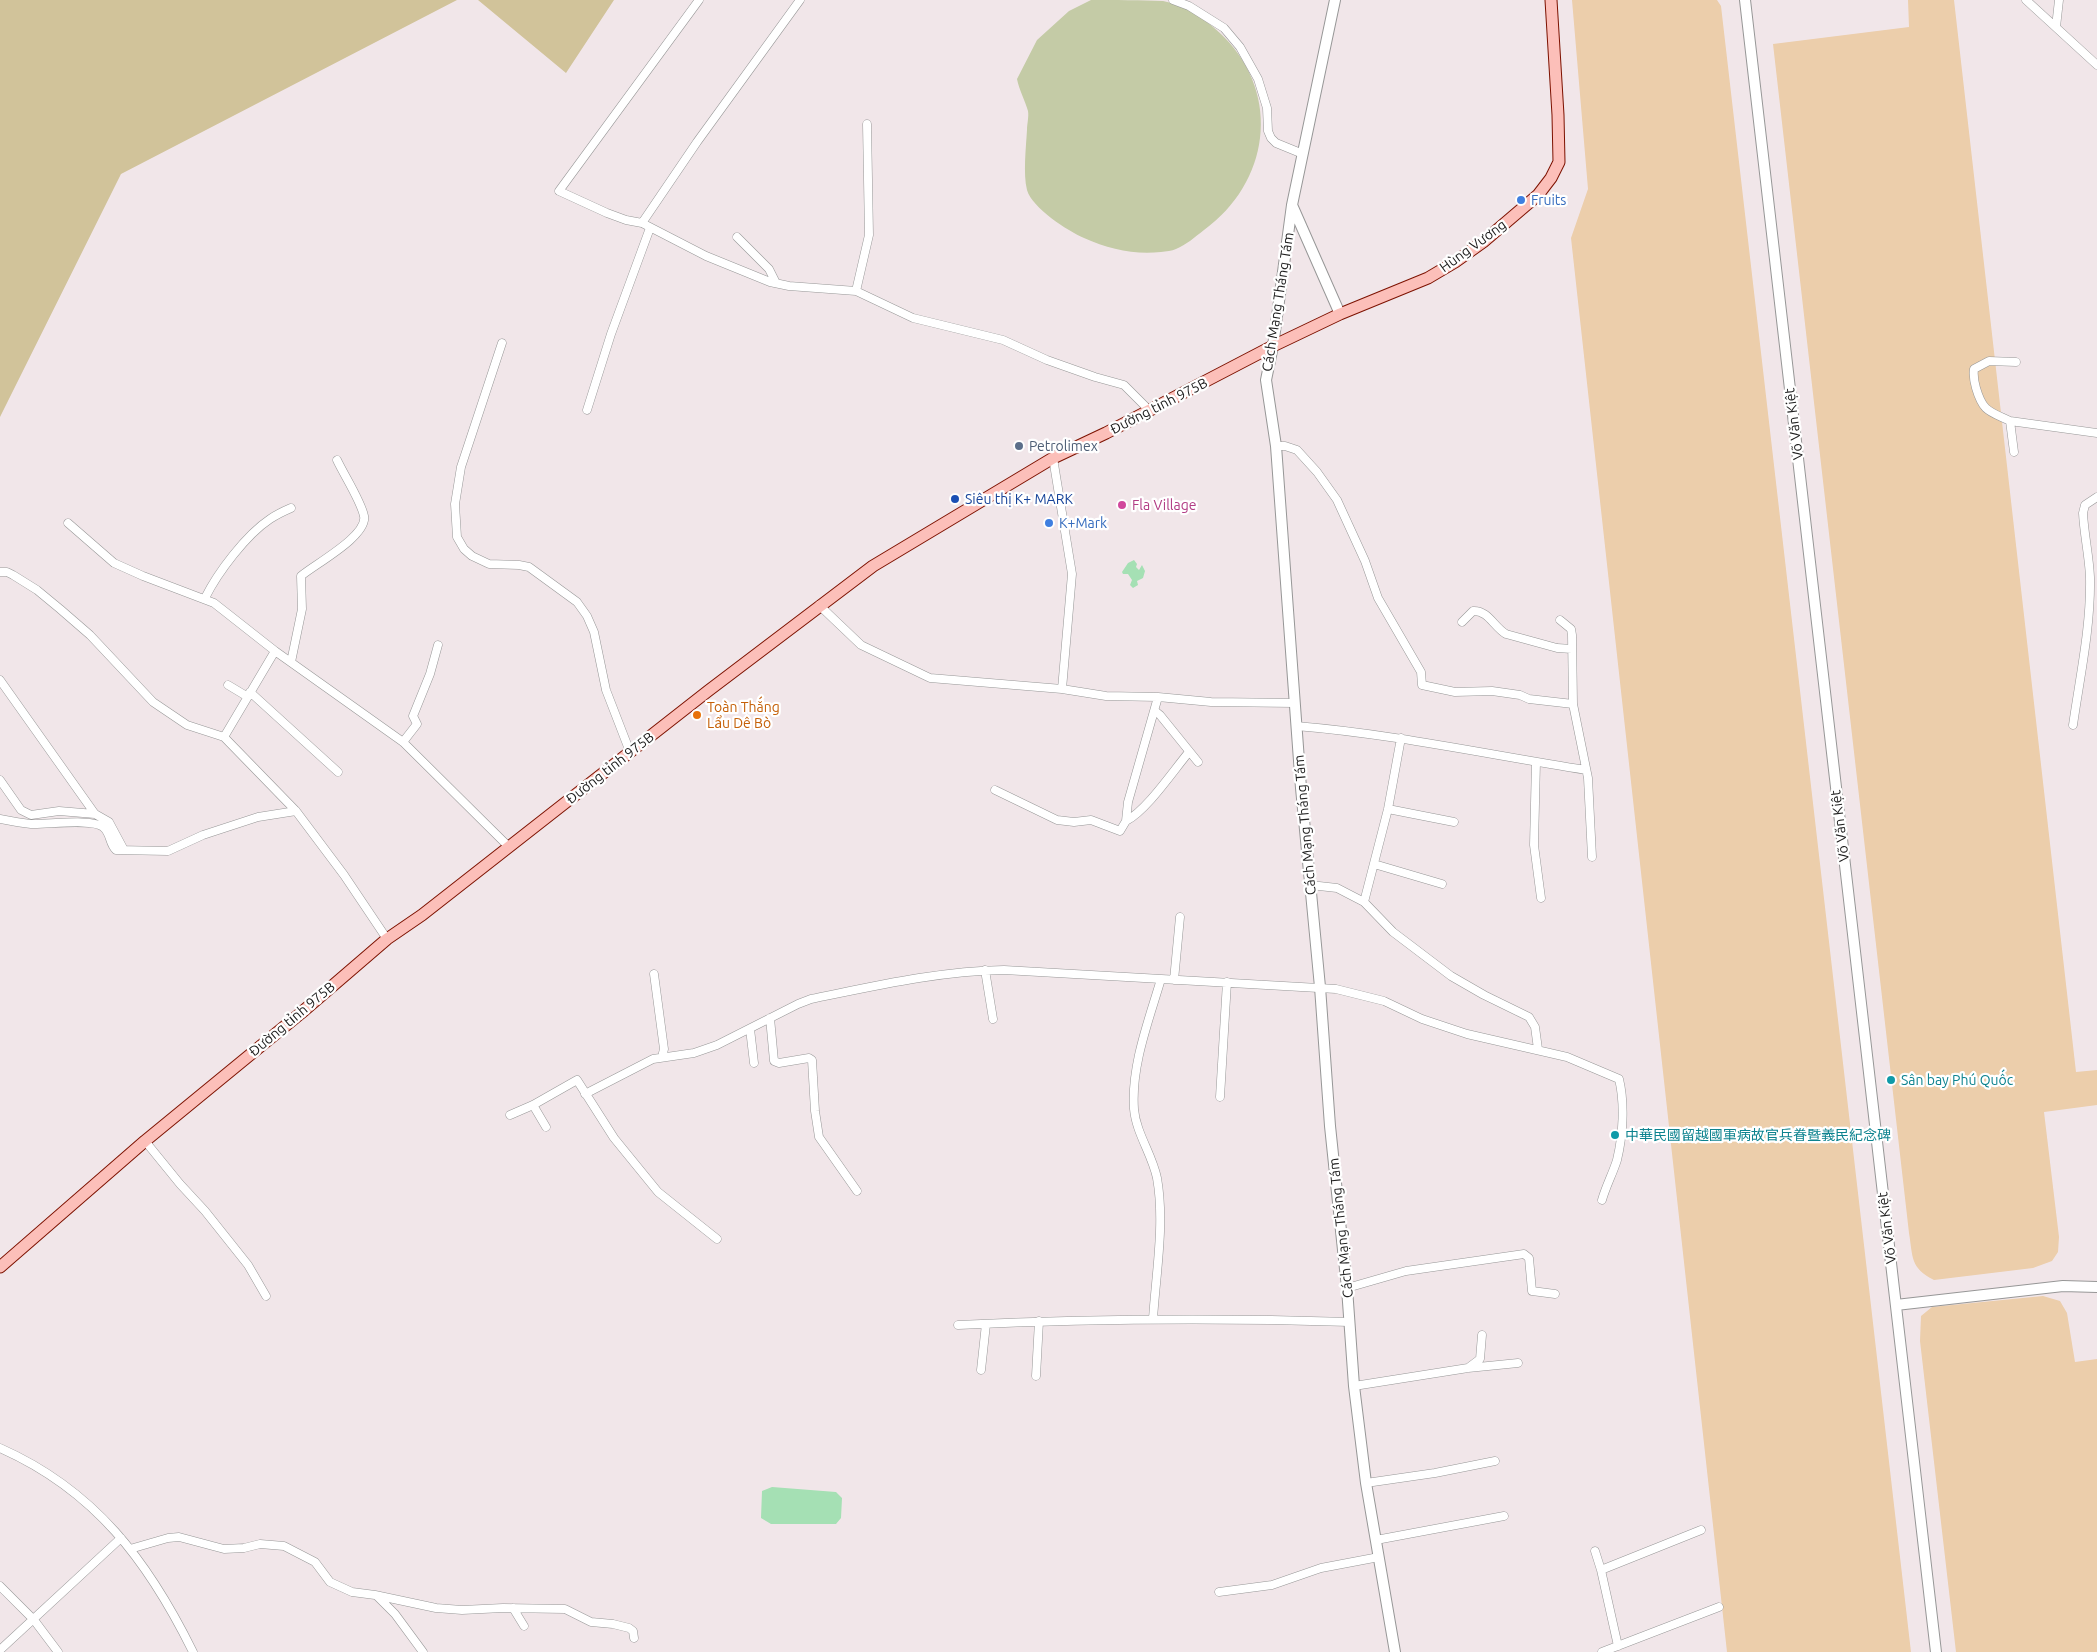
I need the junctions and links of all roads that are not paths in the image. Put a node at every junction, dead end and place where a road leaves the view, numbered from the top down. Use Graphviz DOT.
graph roads {
  1 [pos="699,0"];
  2 [pos="800,0"];
  3 [pos="1173,0"];
  4 [pos="1335,0"];
  5 [pos="1551,0"];
  6 [pos="1745,0"];
  7 [pos="2026,0"];
  8 [pos="2059,0"];
  9 [pos="2056,27"];
  10 [pos="2097,65"];
  11 [pos="867,124"];
  12 [pos="1303,154"];
  13 [pos="1292,205"];
  14 [pos="642,223"];
  15 [pos="650,228"];
  16 [pos="737,237"];
  17 [pos="776,283"];
  18 [pos="856,291"];
  19 [pos="1340,314"];
  20 [pos="502,343"];
  21 [pos="1273,346"];
  22 [pos="2016,362"];
  23 [pos="588,410"];
  24 [pos="1149,410"];
  25 [pos="2010,421"];
  26 [pos="2097,433"];
  27 [pos="1276,446"];
  28 [pos="2014,452"];
  29 [pos="1053,458"];
  30 [pos="337,460"];
  31 [pos="2097,497"];
  32 [pos="291,508"];
  33 [pos="68,523"];
  34 [pos="0,572"];
  35 [pos="205,598"];
  36 [pos="819,606"];
  37 [pos="1560,620"];
  38 [pos="1462,622"];
  39 [pos="438,645"];
  40 [pos="1572,649"];
  41 [pos="275,651"];
  42 [pos="291,662"];
  43 [pos="0,680"];
  44 [pos="228,685"];
  45 [pos="1062,689"];
  46 [pos="249,694"];
  47 [pos="1158,697"];
  48 [pos="1295,704"];
  49 [pos="1573,704"];
  50 [pos="1155,711"];
  51 [pos="2072,725"];
  52 [pos="1296,726"];
  53 [pos="224,738"];
  54 [pos="1401,738"];
  55 [pos="403,742"];
  56 [pos="630,752"];
  57 [pos="1189,752"];
  58 [pos="1198,762"];
  59 [pos="1536,762"];
  60 [pos="1586,770"];
  61 [pos="338,772"];
  62 [pos="0,780"];
  63 [pos="995,790"];
  64 [pos="1388,809"];
  65 [pos="296,811"];
  66 [pos="95,814"];
  67 [pos="0,819"];
  68 [pos="1126,821"];
  69 [pos="1454,822"];
  70 [pos="509,847"];
  71 [pos="124,850"];
  72 [pos="1592,857"];
  73 [pos="1374,864"];
  74 [pos="1442,884"];
  75 [pos="1310,885"];
  76 [pos="1541,898"];
  77 [pos="1364,902"];
  78 [pos="1180,918"];
  79 [pos="387,939"];
  80 [pos="985,970"];
  81 [pos="654,974"];
  82 [pos="1161,979"];
  83 [pos="1174,980"];
  84 [pos="1227,982"];
  85 [pos="1320,987"];
  86 [pos="770,1018"];
  87 [pos="993,1019"];
  88 [pos="750,1029"];
  89 [pos="1538,1049"];
  90 [pos="662,1057"];
  91 [pos="754,1063"];
  92 [pos="585,1094"];
  93 [pos="1220,1098"];
  94 [pos="533,1105"];
  95 [pos="510,1115"];
  96 [pos="546,1127"];
  97 [pos="145,1141"];
  98 [pos="858,1191"];
  99 [pos="1602,1200"];
  100 [pos="718,1239"];
  101 [pos="0,1267"];
  102 [pos="2097,1287"];
  103 [pos="1347,1288"];
  104 [pos="1555,1294"];
  105 [pos="266,1296"];
  106 [pos="1896,1305"];
  107 [pos="1153,1319"];
  108 [pos="1039,1321"];
  109 [pos="1350,1322"];
  110 [pos="986,1324"];
  111 [pos="958,1325"];
  112 [pos="1482,1335"];
  113 [pos="1518,1364"];
  114 [pos="1468,1368"];
  115 [pos="981,1370"];
  116 [pos="1036,1376"];
  117 [pos="1354,1386"];
  118 [pos="0,1448"];
  119 [pos="1495,1461"];
  120 [pos="1366,1483"];
  121 [pos="1504,1516"];
  122 [pos="1701,1530"];
  123 [pos="121,1538"];
  124 [pos="1376,1540"];
  125 [pos="130,1549"];
  126 [pos="1595,1551"];
  127 [pos="1379,1557"];
  128 [pos="1601,1570"];
  129 [pos="0,1586"];
  130 [pos="1219,1592"];
  131 [pos="375,1595"];
  132 [pos="1719,1607"];
  133 [pos="513,1608"];
  134 [pos="34,1620"];
  135 [pos="524,1626"];
  136 [pos="634,1638"];
  137 [pos="1618,1646"];
  138 [pos="0,1650"];
  139 [pos="58,1652"];
  140 [pos="193,1652"];
  141 [pos="423,1652"];
  142 [pos="1395,1652"];
  143 [pos="1602,1652"];
  144 [pos="1936,1652"];
  1 -- 14 [label="street"];
  2 -- 14 [label="street"];
  3 -- 12 [label="street"];
  4 -- 12 [label="street, Cách Mạng Tháng Tám"];
  5 -- 19 [label="main road, Hùng Vương"];
  6 -- 106 [label="street, Võ Văn Kiệt"];
  7 -- 9 [label="street"];
  8 -- 9 [label="street"];
  9 -- 10 [label="street"];
  11 -- 18 [label="street"];
  12 -- 13 [label="street, Cách Mạng Tháng Tám"];
  13 -- 19 [label="street"];
  13 -- 21 [label="street, Cách Mạng Tháng Tám"];
  14 -- 15 [label="street"];
  15 -- 17 [label="street"];
  15 -- 23 [label="street"];
  16 -- 17 [label="street"];
  17 -- 18 [label="street"];
  18 -- 24 [label="street"];
  19 -- 21 [label="main road, Hùng Vương"];
  20 -- 56 [label="street"];
  21 -- 24 [label="main road, Đường tỉnh 975B"];
  21 -- 27 [label="street, Cách Mạng Tháng Tám"];
  22 -- 25 [label="street"];
  24 -- 29 [label="main road, Đường tỉnh 975B"];
  25 -- 26 [label="street"];
  25 -- 28 [label="street"];
  27 -- 48 [label="street, Cách Mạng Tháng Tám"];
  27 -- 49 [label="street"];
  29 -- 36 [label="main road, Đường tỉnh 975B"];
  29 -- 45 [label="street"];
  30 -- 42 [label="street"];
  31 -- 51 [label="street"];
  32 -- 35 [label="street"];
  33 -- 35 [label="street"];
  34 -- 53 [label="street"];
  35 -- 41 [label="street"];
  36 -- 45 [label="street"];
  36 -- 56 [label="main road, Đường tỉnh 975B"];
  37 -- 40 [label="street"];
  38 -- 40 [label="street"];
  39 -- 55 [label="street"];
  40 -- 49 [label="street"];
  41 -- 42 [label="street"];
  41 -- 46 [label="street"];
  42 -- 55 [label="street"];
  43 -- 66 [label="street"];
  44 -- 46 [label="street"];
  45 -- 47 [label="street"];
  46 -- 53 [label="street"];
  46 -- 61 [label="street"];
  47 -- 48 [label="street"];
  47 -- 50 [label="street"];
  48 -- 52 [label="street, Cách Mạng Tháng Tám"];
  49 -- 60 [label="street"];
  50 -- 57 [label="street"];
  50 -- 68 [label="street"];
  52 -- 54 [label="street"];
  52 -- 75 [label="street, Cách Mạng Tháng Tám"];
  53 -- 65 [label="street"];
  54 -- 59 [label="street"];
  54 -- 64 [label="street"];
  55 -- 70 [label="street"];
  56 -- 70 [label="main road, Đường tỉnh 975B"];
  57 -- 58 [label="street"];
  57 -- 68 [label="street"];
  59 -- 60 [label="street"];
  59 -- 76 [label="street"];
  60 -- 72 [label="street"];
  62 -- 66 [label="street"];
  63 -- 68 [label="street"];
  64 -- 69 [label="street"];
  64 -- 73 [label="street"];
  65 -- 71 [label="street"];
  65 -- 79 [label="street"];
  66 -- 71 [label="street"];
  67 -- 71 [label="street"];
  70 -- 79 [label="main road, Đường tỉnh 975B"];
  73 -- 74 [label="street"];
  73 -- 77 [label="street"];
  75 -- 77 [label="street"];
  75 -- 85 [label="street, Cách Mạng Tháng Tám"];
  77 -- 89 [label="street"];
  78 -- 83 [label="street"];
  79 -- 97 [label="main road, Đường tỉnh 975B"];
  80 -- 82 [label="street"];
  80 -- 86 [label="street"];
  80 -- 87 [label="street"];
  81 -- 90 [label="street"];
  82 -- 83 [label="street"];
  82 -- 107 [label="street"];
  83 -- 84 [label="street"];
  84 -- 85 [label="street"];
  84 -- 93 [label="street"];
  85 -- 89 [label="street"];
  85 -- 103 [label="street, Cách Mạng Tháng Tám"];
  86 -- 88 [label="street"];
  86 -- 98 [label="street"];
  88 -- 90 [label="street"];
  88 -- 91 [label="street"];
  89 -- 99 [label="street"];
  90 -- 92 [label="street"];
  92 -- 94 [label="street"];
  92 -- 100 [label="street"];
  94 -- 95 [label="street"];
  94 -- 96 [label="street"];
  97 -- 101 [label="main road, Đường tỉnh 975B"];
  97 -- 105 [label="street"];
  102 -- 106 [label="street"];
  103 -- 104 [label="street"];
  103 -- 109 [label="street, Cách Mạng Tháng Tám"];
  106 -- 144 [label="street, Võ Văn Kiệt"];
  107 -- 108 [label="street"];
  107 -- 109 [label="street"];
  108 -- 110 [label="street"];
  108 -- 116 [label="street"];
  109 -- 117 [label="street, Cách Mạng Tháng Tám"];
  110 -- 111 [label="street"];
  110 -- 115 [label="street"];
  112 -- 114 [label="street"];
  113 -- 114 [label="street"];
  114 -- 117 [label="street"];
  117 -- 120 [label="street, Cách Mạng Tháng Tám"];
  118 -- 123 [label="street"];
  119 -- 120 [label="street"];
  120 -- 124 [label="street, Cách Mạng Tháng Tám"];
  121 -- 124 [label="street"];
  122 -- 128 [label="street"];
  123 -- 125 [label="street"];
  123 -- 134 [label="street"];
  124 -- 127 [label="street, Cách Mạng Tháng Tám"];
  125 -- 131 [label="street"];
  125 -- 140 [label="street"];
  126 -- 128 [label="street"];
  127 -- 130 [label="street"];
  127 -- 142 [label="street, Cách Mạng Tháng Tám"];
  128 -- 137 [label="street"];
  129 -- 134 [label="street"];
  131 -- 133 [label="street"];
  131 -- 141 [label="street"];
  132 -- 137 [label="street"];
  133 -- 135 [label="street"];
  133 -- 136 [label="street"];
  134 -- 138 [label="street"];
  134 -- 139 [label="street"];
  137 -- 143 [label="street"];
}
